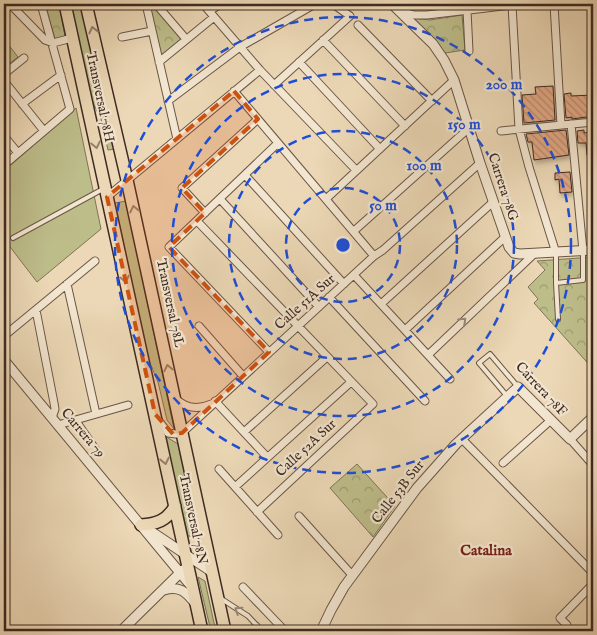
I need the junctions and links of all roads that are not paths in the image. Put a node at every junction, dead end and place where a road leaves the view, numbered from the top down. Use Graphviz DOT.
graph roads {
  1 [pos="10,4"];
  2 [pos="41,4"];
  3 [pos="64,4"];
  4 [pos="86,4"];
  5 [pos="146,4"];
  6 [pos="156,4"];
  7 [pos="203,4"];
  8 [pos="221,4"];
  9 [pos="315,4"];
  10 [pos="333,4"];
  11 [pos="392,4"];
  12 [pos="532,4"];
  13 [pos="554,4"];
  14 [pos="503,5"];
  15 [pos="512,5"];
  16 [pos="467,10"];
  17 [pos="402,11"];
  18 [pos="212,14"];
  19 [pos="358,25"];
  20 [pos="152,31"];
  21 [pos="122,37"];
  22 [pos="72,38"];
  23 [pos="186,39"];
  24 [pos="323,40"];
  25 [pos="53,43"];
  26 [pos="240,47"];
  27 [pos="469,51"];
  28 [pos="24,58"];
  29 [pos="159,62"];
  30 [pos="299,62"];
  31 [pos="260,70"];
  32 [pos="4,74"];
  33 [pos="61,75"];
  34 [pos="454,80"];
  35 [pos="4,81"];
  36 [pos="274,85"];
  37 [pos="234,91"];
  38 [pos="168,101"];
  39 [pos="432,101"];
  40 [pos="22,104"];
  41 [pos="258,119"];
  42 [pos="593,122"];
  43 [pos="571,124"];
  44 [pos="562,125"];
  45 [pos="405,126"];
  46 [pos="469,128"];
  47 [pos="519,129"];
  48 [pos="44,131"];
  49 [pos="501,131"];
  50 [pos="4,136"];
  51 [pos="177,139"];
  52 [pos="278,143"];
  53 [pos="380,148"];
  54 [pos="18,153"];
  55 [pos="480,163"];
  56 [pos="4,165"];
  57 [pos="356,170"];
  58 [pos="245,175"];
  59 [pos="127,180"];
  60 [pos="106,192"];
  61 [pos="220,199"];
  62 [pos="326,199"];
  63 [pos="493,202"];
  64 [pos="205,213"];
  65 [pos="197,221"];
  66 [pos="354,231"];
  67 [pos="505,236"];
  68 [pos="13,238"];
  69 [pos="593,250"];
  70 [pos="583,251"];
  71 [pos="556,253"];
  72 [pos="534,254"];
  73 [pos="374,256"];
  74 [pos="95,261"];
  75 [pos="354,274"];
  76 [pos="556,283"];
  77 [pos="68,284"];
  78 [pos="344,284"];
  79 [pos="329,297"];
  80 [pos="381,304"];
  81 [pos="319,306"];
  82 [pos="36,310"];
  83 [pos="558,319"];
  84 [pos="200,326"];
  85 [pos="297,327"];
  86 [pos="405,330"];
  87 [pos="4,336"];
  88 [pos="269,352"];
  89 [pos="428,355"];
  90 [pos="327,357"];
  91 [pos="4,360"];
  92 [pos="243,376"];
  93 [pos="450,379"];
  94 [pos="351,382"];
  95 [pos="518,387"];
  96 [pos="508,396"];
  97 [pos="175,398"];
  98 [pos="215,401"];
  99 [pos="425,402"];
  100 [pos="128,405"];
  101 [pos="96,414"];
  102 [pos="155,414"];
  103 [pos="593,417"];
  104 [pos="76,420"];
  105 [pos="551,420"];
  106 [pos="55,422"];
  107 [pos="244,432"];
  108 [pos="182,433"];
  109 [pos="570,439"];
  110 [pos="462,440"];
  111 [pos="97,449"];
  112 [pos="268,457"];
  113 [pos="503,463"];
  114 [pos="593,465"];
  115 [pos="219,469"];
  116 [pos="234,487"];
  117 [pos="175,506"];
  118 [pos="257,512"];
  119 [pos="300,516"];
  120 [pos="140,525"];
  121 [pos="278,535"];
  122 [pos="185,564"];
  123 [pos="212,572"];
  124 [pos="593,573"];
  125 [pos="352,575"];
  126 [pos="593,584"];
  127 [pos="243,587"];
  128 [pos="162,591"];
  129 [pos="218,596"];
  130 [pos="196,604"];
  131 [pos="257,626"];
  132 [pos="121,631"];
  133 [pos="202,631"];
  134 [pos="225,631"];
  135 [pos="247,631"];
  136 [pos="262,631"];
  137 [pos="285,631"];
  138 [pos="321,631"];
  139 [pos="561,631"];
  1 -- 25 [label="street"];
  2 -- 25 [label="street"];
  3 -- 22 [label="main road, Transversal 78H"];
  59 -- 4 [label="main road, Transversal 78H, one-way"];
  5 -- 20 [label="street"];
  6 -- 23 [label="street"];
  7 -- 18 [label="street"];
  8 -- 18 [label="street"];
  9 -- 26 [label="street"];
  10 -- 24 [label="street"];
  11 -- 17 [label="street, Carrera 78G"];
  12 -- 15 [label="street"];
  13 -- 44 [label="street"];
  14 -- 15 [label="street"];
  14 -- 16 [label="street"];
  15 -- 47 [label="street"];
  16 -- 17 [label="street"];
  16 -- 27 [label="street"];
  17 -- 34 [label="street, Carrera 78G"];
  18 -- 23 [label="street"];
  18 -- 26 [label="street"];
  19 -- 39 [label="street"];
  20 -- 21 [label="street"];
  20 -- 29 [label="street"];
  22 -- 25 [label="street"];
  22 -- 60 [label="main road, Transversal 78H, one-way"];
  23 -- 29 [label="street"];
  24 -- 30 [label="street"];
  24 -- 45 [label="street"];
  25 -- 33 [label="street"];
  26 -- 31 [label="street"];
  26 -- 38 [label="street"];
  28 -- 32 [label="street"];
  29 -- 38 [label="street"];
  30 -- 36 [label="street"];
  30 -- 53 [label="street"];
  31 -- 36 [label="street"];
  31 -- 37 [label="street"];
  33 -- 40 [label="street"];
  33 -- 48 [label="street"];
  34 -- 39 [label="street"];
  34 -- 46 [label="street, Carrera 78G"];
  35 -- 40 [label="street"];
  36 -- 57 [label="street"];
  37 -- 41 [label="street"];
  37 -- 51 [label="street"];
  38 -- 51 [label="street"];
  39 -- 45 [label="street"];
  40 -- 48 [label="street"];
  41 -- 52 [label="street"];
  41 -- 64 [label="street"];
  42 -- 43 [label="street"];
  43 -- 44 [label="street"];
  43 -- 70 [label="street"];
  44 -- 47 [label="street"];
  45 -- 53 [label="street"];
  46 -- 55 [label="street, Carrera 78G"];
  46 -- 66 [label="street"];
  47 -- 49 [label="street"];
  47 -- 71 [label="street"];
  48 -- 54 [label="street"];
  50 -- 54 [label="street"];
  51 -- 59 [label="street"];
  52 -- 58 [label="street"];
  52 -- 62 [label="street"];
  53 -- 57 [label="street"];
  54 -- 56 [label="street"];
  55 -- 63 [label="street, Carrera 78G"];
  55 -- 73 [label="street, Calle 51A Sur"];
  57 -- 62 [label="street"];
  58 -- 61 [label="street"];
  58 -- 78 [label="street"];
  59 -- 60 [label="street"];
  97 -- 59 [label="main road, Transversal 78L, one-way"];
  60 -- 68 [label="lane"];
  60 -- 102 [label="main road, one-way"];
  61 -- 64 [label="street"];
  61 -- 81 [label="street"];
  62 -- 66 [label="street"];
  63 -- 67 [label="street, Carrera 78G"];
  63 -- 80 [label="street"];
  64 -- 65 [label="street"];
  65 -- 85 [label="street"];
  65 -- 88 [label="street"];
  66 -- 73 [label="street"];
  67 -- 72 [label="street, Carrera 78G"];
  67 -- 86 [label="street"];
  69 -- 70 [label="street"];
  70 -- 71 [label="street"];
  70 -- 76 [label="lane"];
  71 -- 72 [label="street"];
  71 -- 76 [label="lane"];
  89 -- 72 [label="street, one-way"];
  73 -- 75 [label="street, Calle 51A Sur"];
  74 -- 77 [label="street"];
  75 -- 78 [label="street, Calle 51A Sur"];
  75 -- 80 [label="street"];
  76 -- 83 [label="lane"];
  77 -- 82 [label="street"];
  77 -- 101 [label="street"];
  78 -- 79 [label="street, Calle 51A Sur"];
  79 -- 81 [label="street, Calle 51A Sur"];
  79 -- 99 [label="street"];
  80 -- 86 [label="street"];
  81 -- 85 [label="street, Calle 51A Sur"];
  82 -- 87 [label="street"];
  82 -- 106 [label="street"];
  84 -- 92 [label="street"];
  85 -- 88 [label="street, Calle 51A Sur"];
  85 -- 90 [label="street"];
  86 -- 89 [label="street"];
  88 -- 92 [label="street, Calle 51A Sur"];
  89 -- 93 [label="street"];
  90 -- 94 [label="street"];
  90 -- 107 [label="street"];
  91 -- 106 [label="street, Carrera 79"];
  92 -- 98 [label="street, Calle 51A Sur"];
  94 -- 112 [label="street"];
  94 -- 118 [label="street, Calle 52A Sur"];
  95 -- 96 [label="street, Calle 53B Sur"];
  95 -- 96 [label="lane, Carrera 78F"];
  95 -- 105 [label="street, Carrera 78F"];
  96 -- 110 [label="street, Calle 53B Sur"];
  97 -- 98 [label="street, Calle 51A Sur"];
  97 -- 108 [label="main road, Transversal 78L"];
  98 -- 107 [label="street"];
  98 -- 108 [label="street, Calle 51A Sur"];
  100 -- 101 [label="street"];
  101 -- 104 [label="street"];
  102 -- 108 [label="street"];
  102 -- 117 [label="main road, Transversal 78N, one-way"];
  103 -- 109 [label="street"];
  104 -- 106 [label="street"];
  104 -- 111 [label="lane"];
  105 -- 109 [label="street, Carrera 78F"];
  105 -- 113 [label="street"];
  106 -- 120 [label="street, Carrera 79"];
  107 -- 112 [label="street"];
  108 -- 123 [label="main road, Transversal 78N"];
  109 -- 114 [label="street, Carrera 78F"];
  110 -- 124 [label="street"];
  110 -- 125 [label="street, Calle 53B Sur"];
  112 -- 116 [label="street"];
  115 -- 116 [label="street"];
  116 -- 118 [label="street"];
  117 -- 120 [label="main road"];
  117 -- 122 [label="main road, Transversal 78N"];
  118 -- 121 [label="street"];
  119 -- 125 [label="street"];
  120 -- 122 [label="street, Carrera 79"];
  120 -- 122 [label="street, Carrera 79"];
  122 -- 123 [label="street, Carrera 79"];
  122 -- 128 [label="street"];
  122 -- 130 [label="main road, Transversal 78N"];
  123 -- 129 [label="main road, Transversal 78N"];
  125 -- 138 [label="street, Calle 53B Sur"];
  126 -- 139 [label="street"];
  127 -- 137 [label="street"];
  128 -- 130 [label="street"];
  128 -- 132 [label="street"];
  131 -- 129 [label="lane, one-way"];
  129 -- 134 [label="main road, Transversal 78N"];
  130 -- 133 [label="main road, Transversal 78N"];
  131 -- 135 [label="lane"];
  131 -- 136 [label="lane"];
}
